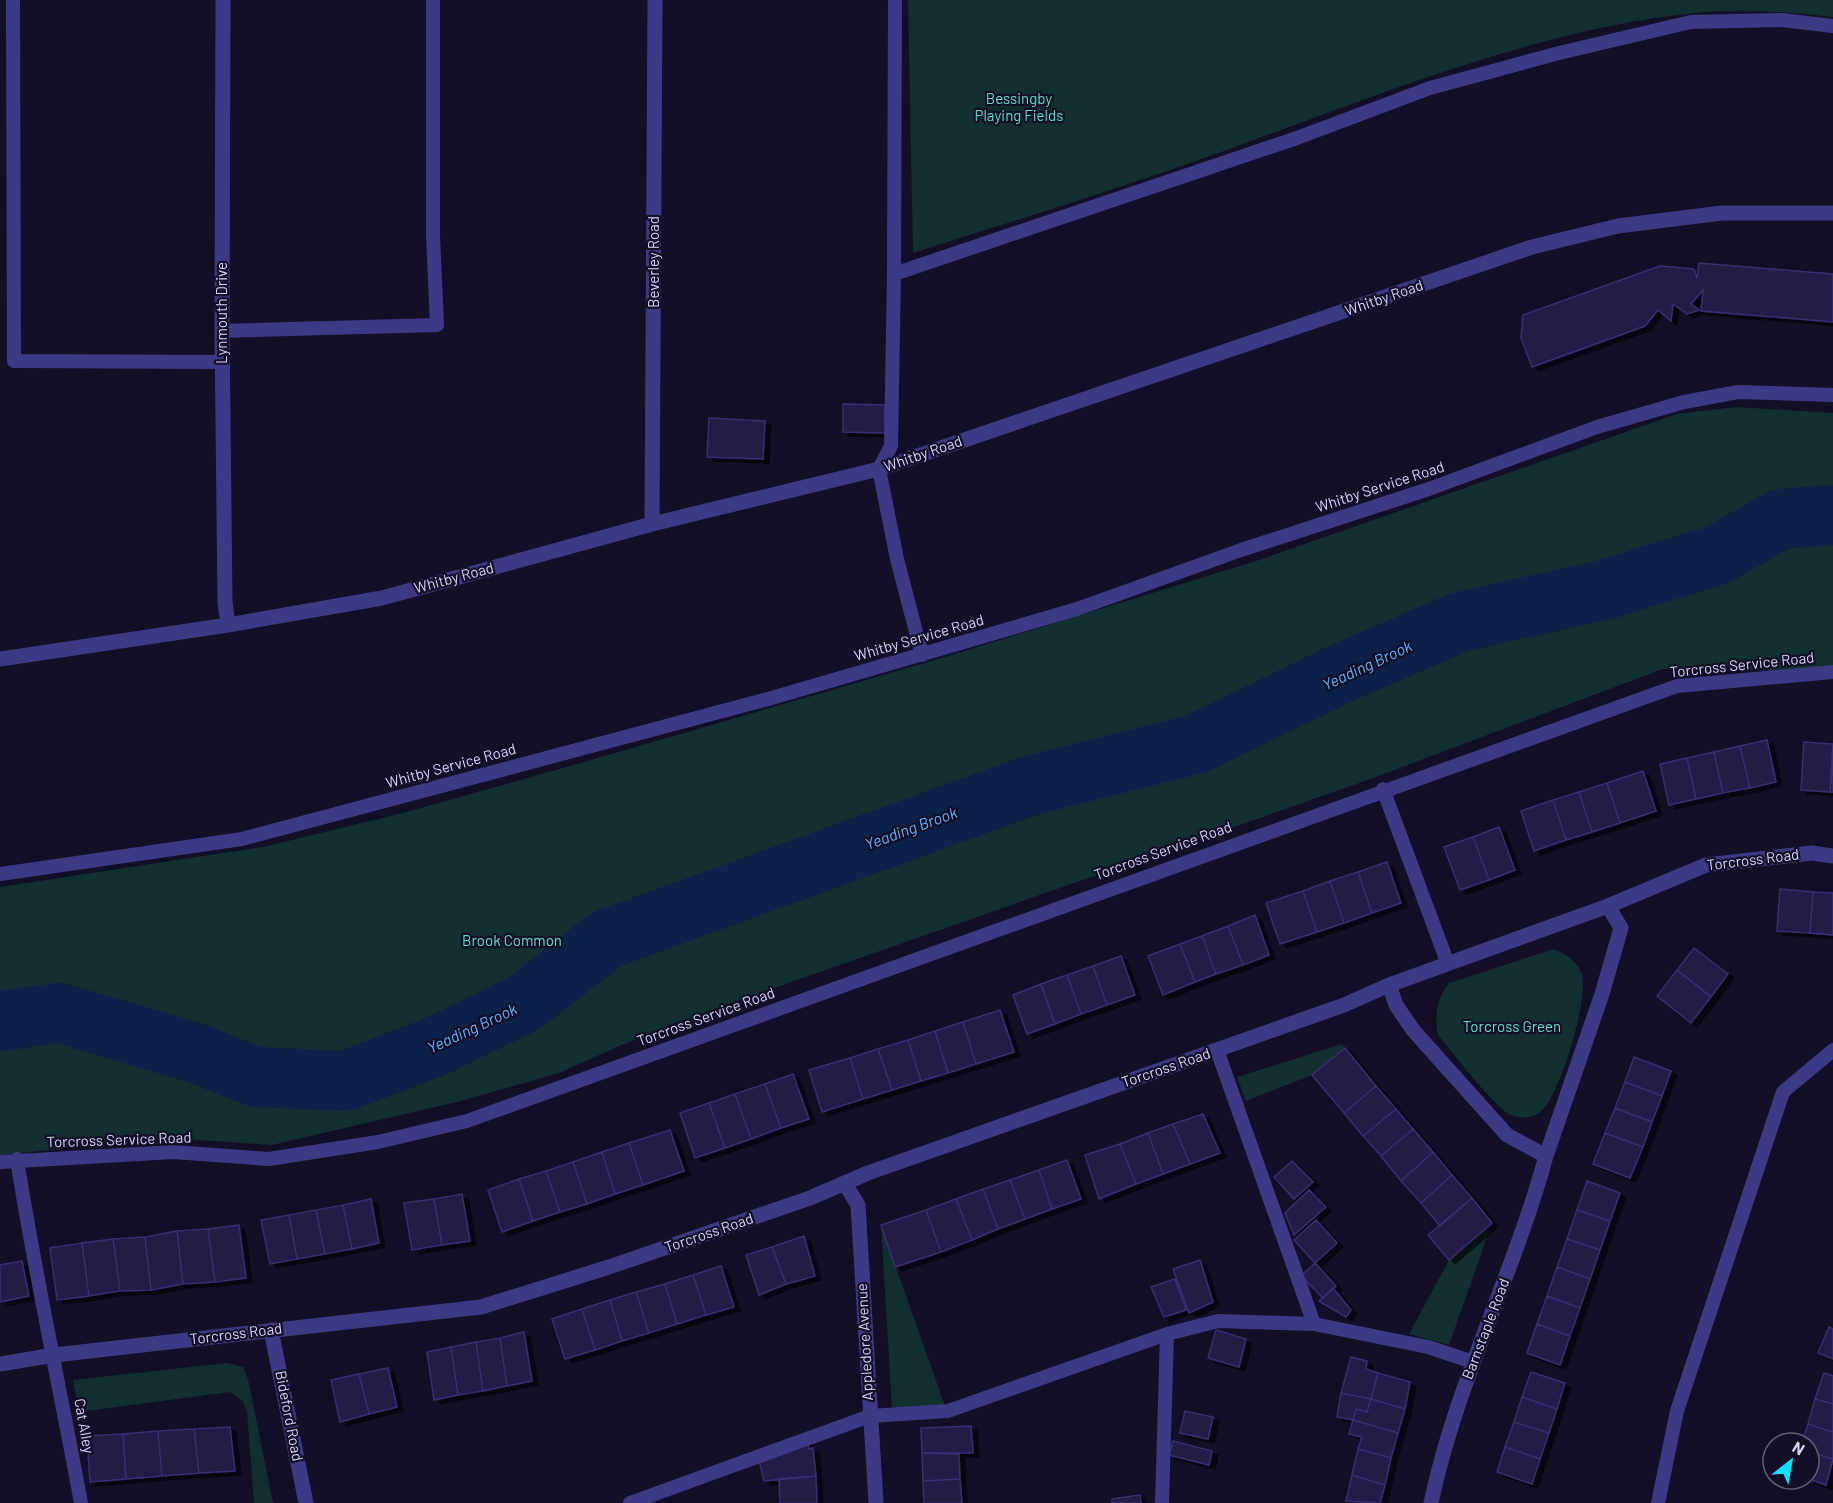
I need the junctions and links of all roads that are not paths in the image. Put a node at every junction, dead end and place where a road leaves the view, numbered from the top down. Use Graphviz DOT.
graph roads {
  1 [pos="13,0"];
  2 [pos="223,0"];
  3 [pos="433,0"];
  4 [pos="655,0"];
  5 [pos="895,0"];
  6 [pos="1833,26"];
  7 [pos="1833,213"];
  8 [pos="894,274"];
  9 [pos="222,331"];
  10 [pos="7,361"];
  11 [pos="222,362"];
  12 [pos="1833,395"];
  13 [pos="879,469"];
  14 [pos="652,524"];
  15 [pos="228,625"];
  16 [pos="922,655"];
  17 [pos="0,659"];
  18 [pos="1833,672"];
  19 [pos="1383,789"];
  20 [pos="1833,856"];
  21 [pos="0,874"];
  22 [pos="1608,906"];
  23 [pos="1448,964"];
  24 [pos="1389,985"];
  25 [pos="1217,1050"];
  26 [pos="1833,1050"];
  27 [pos="1546,1156"];
  28 [pos="17,1159"];
  29 [pos="0,1162"];
  30 [pos="845,1184"];
  31 [pos="1314,1324"];
  32 [pos="271,1330"];
  33 [pos="1167,1334"];
  34 [pos="54,1355"];
  35 [pos="1473,1362"];
  36 [pos="0,1364"];
  37 [pos="870,1416"];
  38 [pos="81,1503"];
  39 [pos="306,1503"];
  40 [pos="630,1503"];
  41 [pos="876,1503"];
  42 [pos="1162,1503"];
  43 [pos="1431,1503"];
  44 [pos="1658,1503"];
  1 -- 10 [label="lane"];
  2 -- 9 [label="street, Lynmouth Drive"];
  3 -- 9 [label="lane"];
  4 -- 14 [label="street, Beverley Road"];
  5 -- 8 [label="lane"];
  6 -- 8 [label="lane"];
  7 -- 13 [label="street, Whitby Road"];
  8 -- 13 [label="lane"];
  9 -- 11 [label="street, Lynmouth Drive"];
  10 -- 11 [label="lane"];
  11 -- 15 [label="street, Lynmouth Drive"];
  12 -- 16 [label="lane, Whitby Service Road"];
  13 -- 14 [label="street, Whitby Road"];
  13 -- 16 [label="lane"];
  14 -- 15 [label="street, Whitby Road"];
  15 -- 17 [label="street, Whitby Road"];
  16 -- 21 [label="lane, Whitby Service Road"];
  18 -- 19 [label="lane, Torcross Service Road"];
  19 -- 23 [label="lane"];
  19 -- 28 [label="lane, Torcross Service Road"];
  20 -- 22 [label="street, Torcross Road"];
  22 -- 23 [label="street, Torcross Road"];
  22 -- 27 [label="street"];
  23 -- 24 [label="street, Torcross Road"];
  24 -- 25 [label="street, Torcross Road"];
  24 -- 27 [label="street"];
  25 -- 30 [label="street, Torcross Road"];
  25 -- 31 [label="lane"];
  26 -- 44 [label="lane"];
  27 -- 35 [label="street, Barnstaple Road"];
  28 -- 29 [label="lane, Torcross Service Road"];
  28 -- 34 [label="lane"];
  30 -- 32 [label="street, Torcross Road"];
  30 -- 37 [label="street, Appledore Avenue"];
  31 -- 33 [label="lane"];
  31 -- 35 [label="lane"];
  32 -- 34 [label="street, Torcross Road"];
  32 -- 39 [label="street, Bideford Road"];
  33 -- 37 [label="lane"];
  33 -- 42 [label="lane"];
  34 -- 36 [label="street, Torcross Road"];
  34 -- 38 [label="lane, Cat Alley"];
  35 -- 43 [label="street, Barnstaple Road"];
  37 -- 40 [label="lane"];
  37 -- 41 [label="street, Appledore Avenue"];
}
